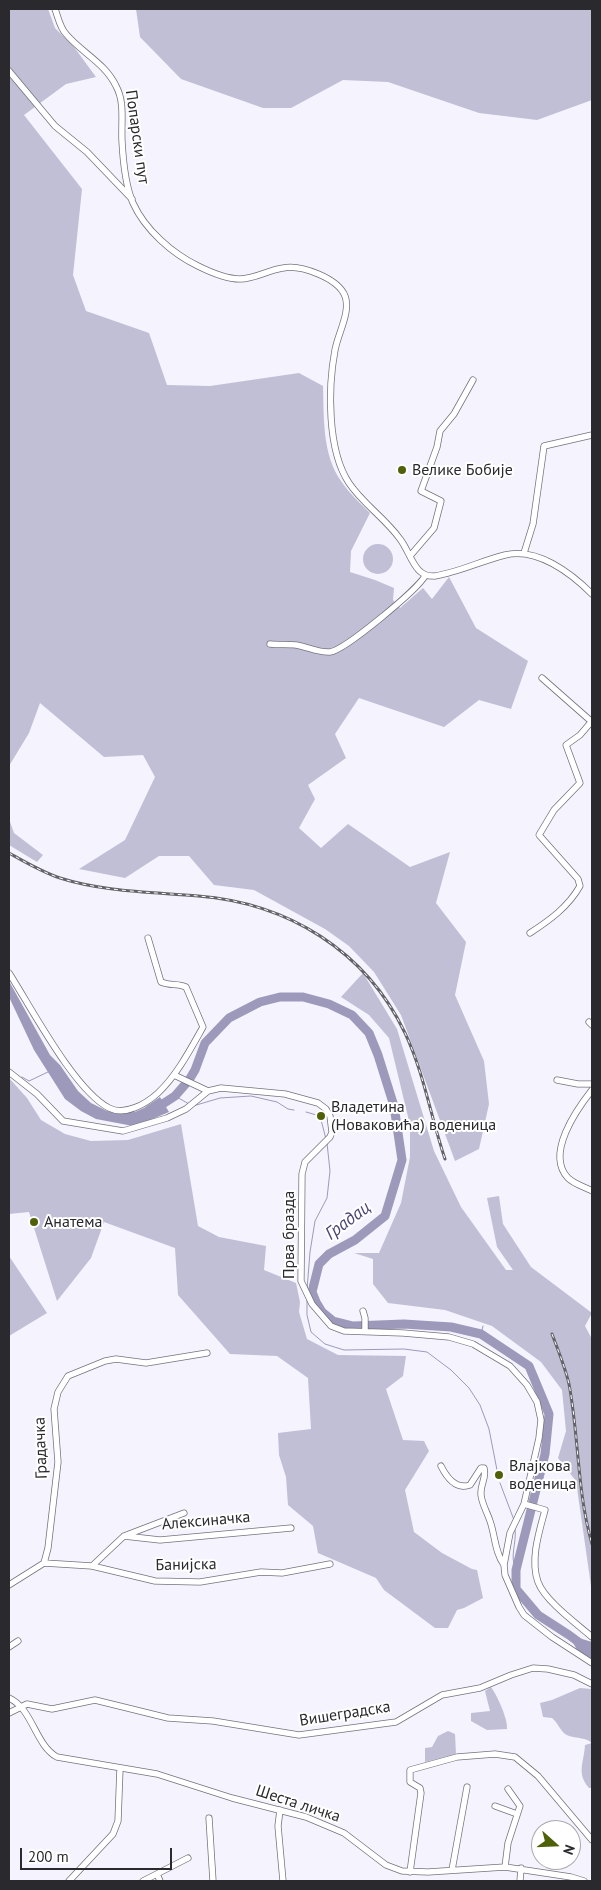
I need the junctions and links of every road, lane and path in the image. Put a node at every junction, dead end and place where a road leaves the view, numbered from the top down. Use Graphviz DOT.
graph roads {
  1 [pos="55,9"];
  2 [pos="9,72"];
  3 [pos="132,199"];
  4 [pos="473,380"];
  5 [pos="592,435"];
  6 [pos="524,553"];
  7 [pos="410,556"];
  8 [pos="425,576"];
  9 [pos="592,594"];
  10 [pos="270,644"];
  11 [pos="542,678"];
  12 [pos="592,722"];
  13 [pos="530,934"];
  14 [pos="148,938"];
  15 [pos="9,973"];
  16 [pos="9,1072"];
  17 [pos="176,1075"];
  18 [pos="557,1080"];
  19 [pos="592,1084"];
  20 [pos="592,1090"];
  21 [pos="208,1092"];
  22 [pos="592,1191"];
  23 [pos="363,1311"];
  24 [pos="365,1331"];
  25 [pos="207,1353"];
  26 [pos="441,1466"];
  27 [pos="526,1505"];
  28 [pos="184,1513"];
  29 [pos="291,1528"];
  30 [pos="124,1536"];
  31 [pos="497,1547"];
  32 [pos="508,1547"];
  33 [pos="44,1563"];
  34 [pos="330,1564"];
  35 [pos="504,1565"];
  36 [pos="92,1566"];
  37 [pos="9,1585"];
  38 [pos="592,1637"];
  39 [pos="18,1641"];
  40 [pos="9,1647"];
  41 [pos="592,1663"];
  42 [pos="592,1684"];
  43 [pos="9,1698"];
  44 [pos="21,1708"];
  45 [pos="9,1713"];
  46 [pos="120,1768"];
  47 [pos="467,1787"];
  48 [pos="508,1789"];
  49 [pos="495,1806"];
  50 [pos="280,1810"];
  51 [pos="516,1814"];
  52 [pos="210,1818"];
  53 [pos="592,1840"];
  54 [pos="188,1858"];
  55 [pos="505,1867"];
  56 [pos="521,1868"];
  57 [pos="452,1870"];
  58 [pos="410,1872"];
  59 [pos="157,1874"];
  60 [pos="570,1879"];
  61 [pos="69,1881"];
  62 [pos="142,1881"];
  63 [pos="160,1881"];
  64 [pos="213,1881"];
  65 [pos="283,1881"];
  66 [pos="520,1881"];
  67 [pos="584,1881"];
  1 -- 3 [label="street, Попарски пут"];
  2 -- 3 [label="street"];
  3 -- 7 [label="street, Попарски пут"];
  4 -- 7 [label="street"];
  5 -- 6 [label="street"];
  6 -- 8 [label="street"];
  6 -- 9 [label="street"];
  7 -- 8 [label="street, Попарски пут"];
  8 -- 10 [label="street"];
  11 -- 12 [label="street"];
  12 -- 13 [label="street"];
  14 -- 17 [label="street"];
  15 -- 17 [label="street"];
  16 -- 21 [label="street, Прва бразда"];
  17 -- 21 [label="street"];
  18 -- 19 [label="street"];
  20 -- 22 [label="street"];
  21 -- 24 [label="street, Прва бразда"];
  23 -- 24 [label="street"];
  24 -- 27 [label="street, Прва бразда"];
  25 -- 33 [label="street, Градачка"];
  26 -- 31 [label="street"];
  27 -- 32 [label="street, Прва бразда"];
  27 -- 38 [label="street"];
  28 -- 30 [label="street"];
  29 -- 30 [label="street, Алексиначка"];
  30 -- 36 [label="street"];
  31 -- 32 [label="street"];
  31 -- 35 [label="street"];
  32 -- 35 [label="street, Прва бразда"];
  33 -- 36 [label="street, Банијска"];
  33 -- 37 [label="street"];
  34 -- 36 [label="street, Банијска"];
  35 -- 41 [label="street, Прва бразда"];
  39 -- 40 [label="street"];
  42 -- 44 [label="street, Вишеградска"];
  43 -- 44 [label="street"];
  44 -- 45 [label="street, Вишеградска"];
  44 -- 46 [label="street, Шеста личка"];
  46 -- 50 [label="street, Шеста личка"];
  46 -- 61 [label="street"];
  47 -- 57 [label="street"];
  48 -- 51 [label="street"];
  49 -- 51 [label="street"];
  50 -- 58 [label="street, Шеста личка"];
  50 -- 65 [label="street"];
  51 -- 55 [label="street"];
  52 -- 64 [label="street"];
  53 -- 58 [label="street"];
  54 -- 59 [label="street"];
  55 -- 56 [label="street, Шеста личка"];
  55 -- 57 [label="street, Шеста личка"];
  56 -- 60 [label="street, Шеста личка"];
  56 -- 66 [label="street"];
  57 -- 58 [label="street, Шеста личка"];
  59 -- 62 [label="street"];
  59 -- 63 [label="street"];
  60 -- 67 [label="street, Шеста личка"];
}
